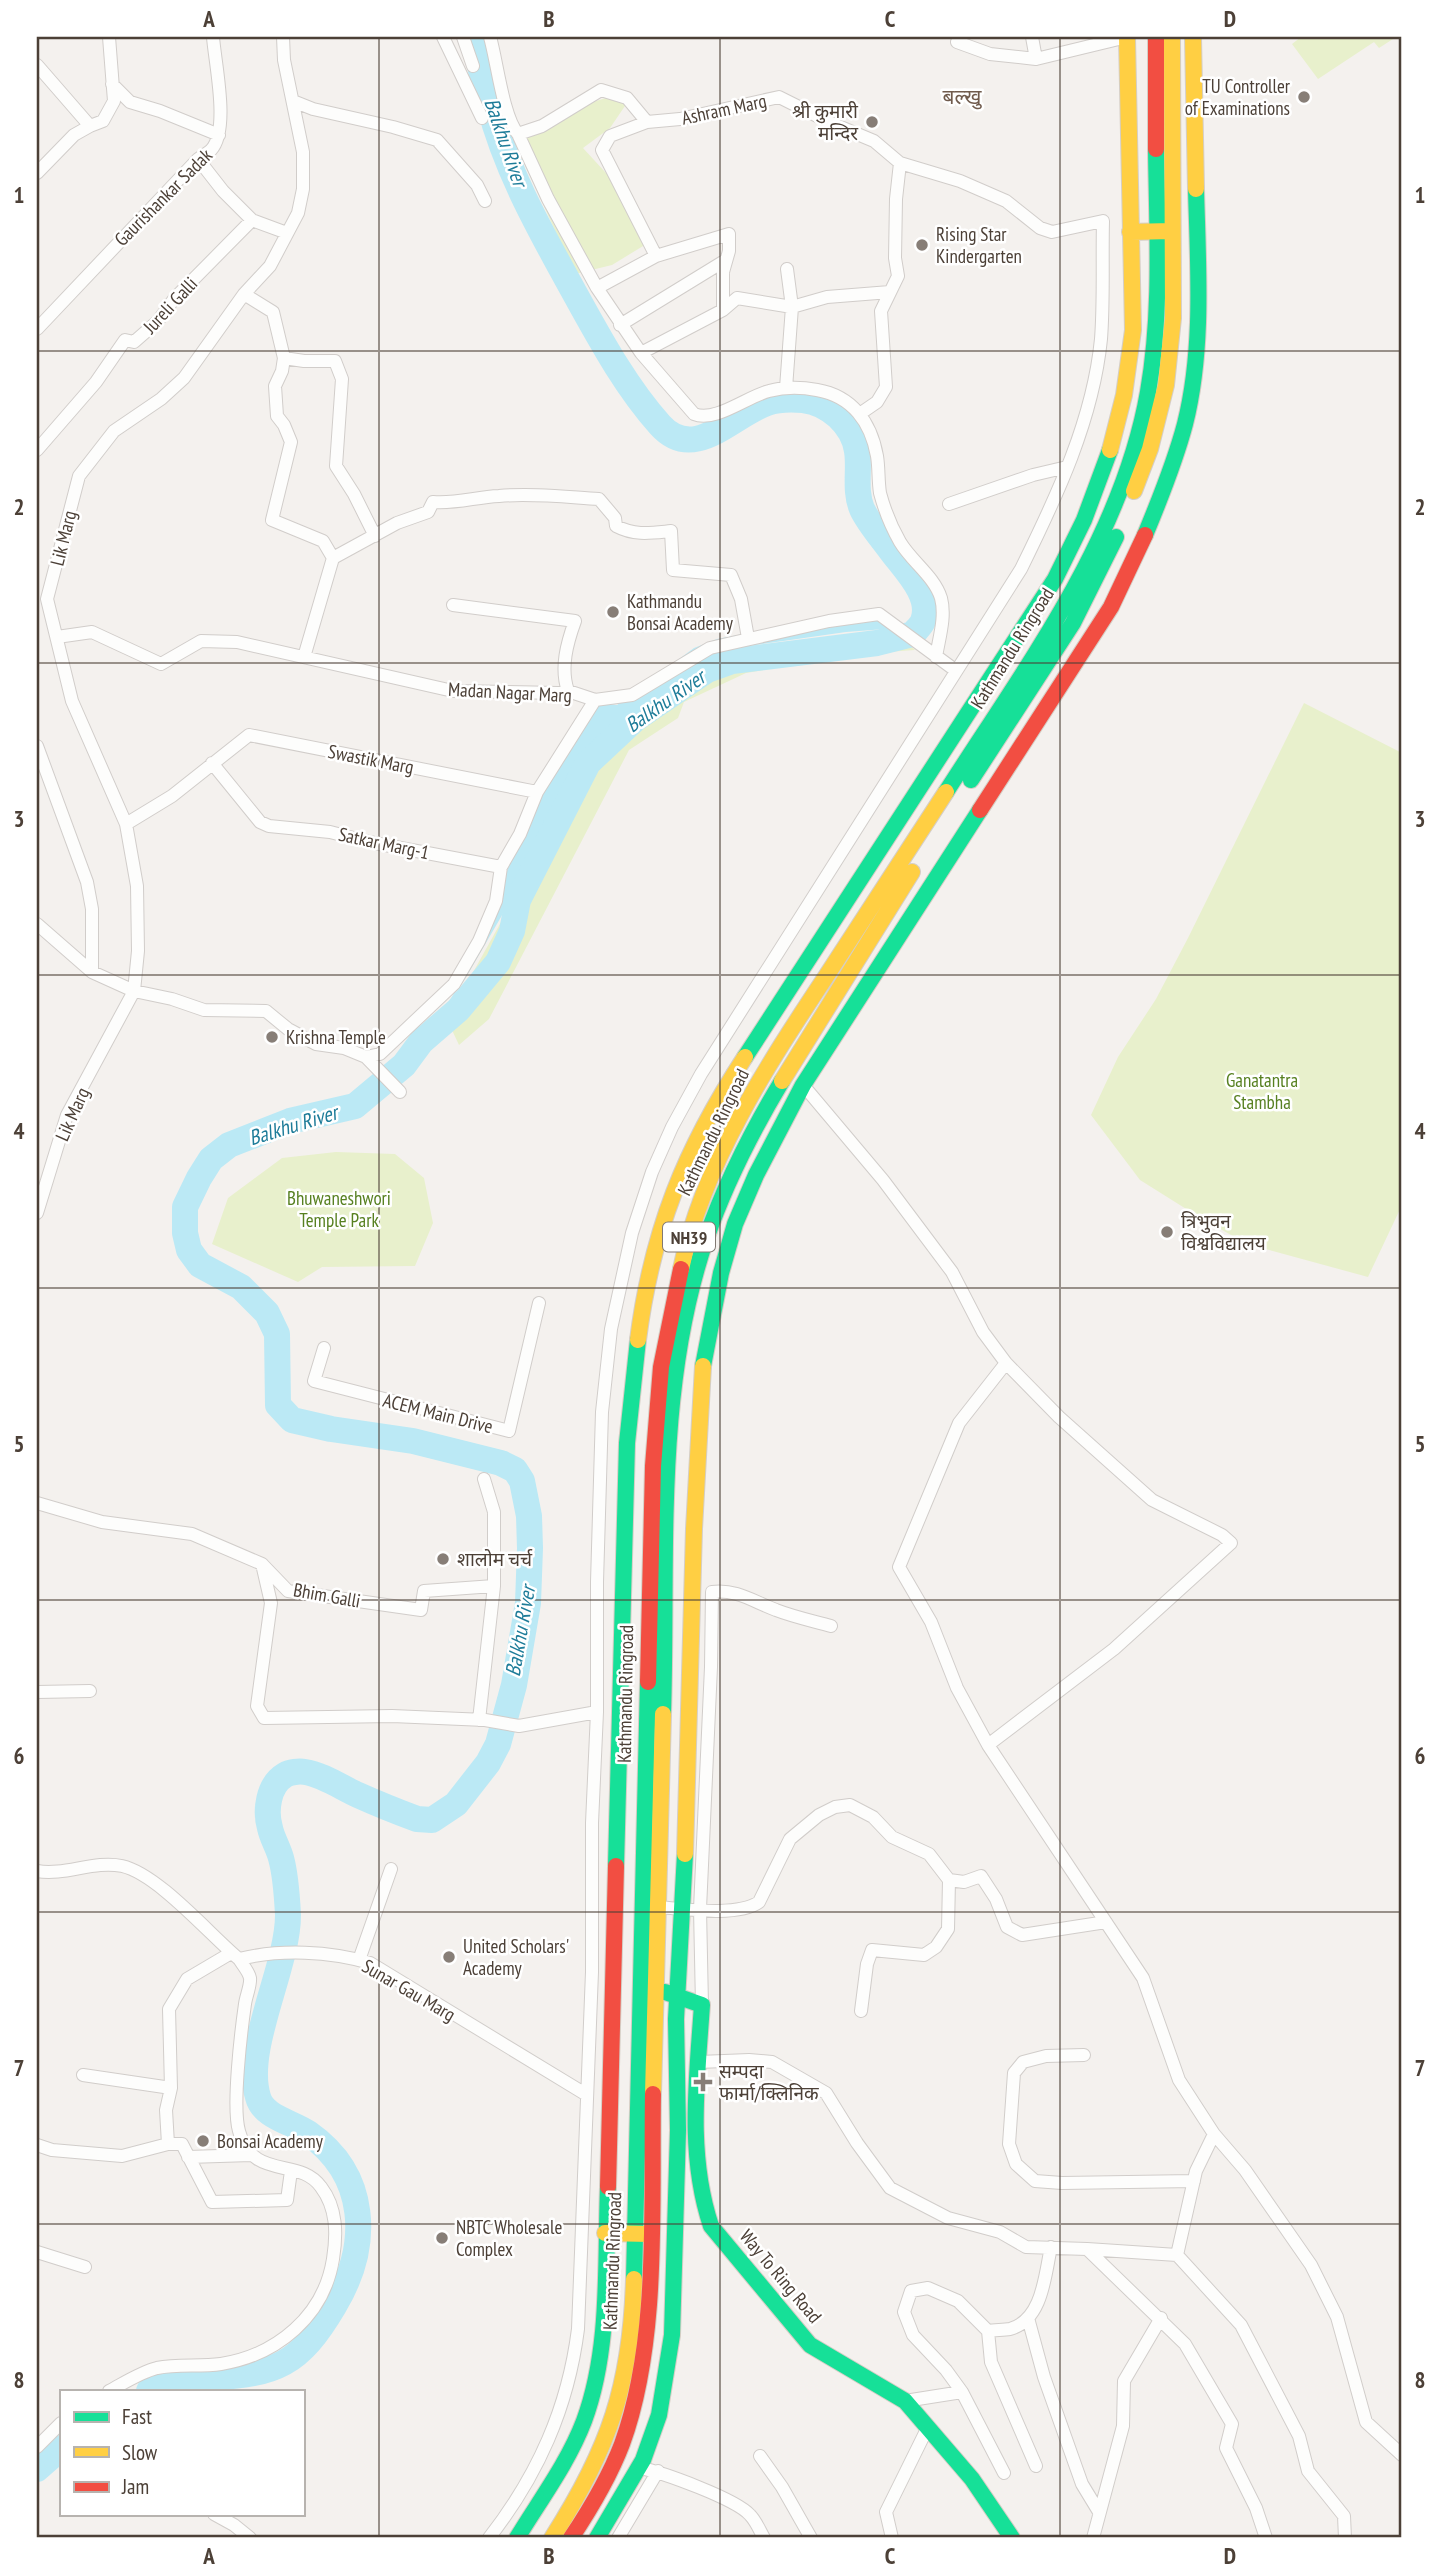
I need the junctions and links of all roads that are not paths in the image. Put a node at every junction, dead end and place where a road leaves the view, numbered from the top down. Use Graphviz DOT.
graph roads {
  1 [pos="109,37"];
  2 [pos="213,37"];
  3 [pos="283,37"];
  4 [pos="443,37"];
  5 [pos="463,37"];
  6 [pos="490,37"];
  7 [pos="1032,37"];
  8 [pos="1127,37"];
  9 [pos="1156,37"];
  10 [pos="1172,37"];
  11 [pos="1193,37"];
  12 [pos="957,42"];
  13 [pos="468,51"];
  14 [pos="453,57"];
  15 [pos="1036,59"];
  16 [pos="37,65"];
  17 [pos="473,66"];
  18 [pos="112,84"];
  19 [pos="293,101"];
  20 [pos="482,118"];
  21 [pos="647,122"];
  22 [pos="90,126"];
  23 [pos="518,134"];
  24 [pos="219,135"];
  25 [pos="198,159"];
  26 [pos="900,163"];
  27 [pos="37,173"];
  28 [pos="485,201"];
  29 [pos="251,220"];
  30 [pos="1173,231"];
  31 [pos="1130,232"];
  32 [pos="1157,232"];
  33 [pos="287,233"];
  34 [pos="656,256"];
  35 [pos="726,260"];
  36 [pos="787,269"];
  37 [pos="597,288"];
  38 [pos="890,292"];
  39 [pos="244,295"];
  40 [pos="792,306"];
  41 [pos="723,310"];
  42 [pos="620,325"];
  43 [pos="37,329"];
  44 [pos="641,353"];
  45 [pos="284,358"];
  46 [pos="786,387"];
  47 [pos="861,413"];
  48 [pos="37,450"];
  49 [pos="1067,467"];
  50 [pos="949,504"];
  51 [pos="375,536"];
  52 [pos="333,558"];
  53 [pos="453,605"];
  54 [pos="747,634"];
  55 [pos="57,637"];
  56 [pos="931,654"];
  57 [pos="304,657"];
  58 [pos="955,670"];
  59 [pos="568,691"];
  60 [pos="595,700"];
  61 [pos="37,746"];
  62 [pos="212,763"];
  63 [pos="537,792"];
  64 [pos="125,824"];
  65 [pos="501,867"];
  66 [pos="37,924"];
  67 [pos="92,972"];
  68 [pos="134,991"];
  69 [pos="366,1057"];
  70 [pos="803,1085"];
  71 [pos="400,1093"];
  72 [pos="37,1213"];
  73 [pos="539,1303"];
  74 [pos="324,1348"];
  75 [pos="1006,1363"];
  76 [pos="626,1467"];
  77 [pos="600,1468"];
  78 [pos="484,1479"];
  79 [pos="37,1503"];
  80 [pos="262,1563"];
  81 [pos="494,1586"];
  82 [pos="831,1626"];
  83 [pos="90,1691"];
  84 [pos="37,1692"];
  85 [pos="597,1712"];
  86 [pos="482,1720"];
  87 [pos="988,1745"];
  88 [pos="391,1869"];
  89 [pos="37,1871"];
  90 [pos="949,1880"];
  91 [pos="658,1908"];
  92 [pos="683,1909"];
  93 [pos="700,1909"];
  94 [pos="1106,1922"];
  95 [pos="239,1956"];
  96 [pos="359,1960"];
  97 [pos="655,1988"];
  98 [pos="677,1997"];
  99 [pos="702,2006"];
  100 [pos="861,2011"];
  101 [pos="1084,2055"];
  102 [pos="699,2062"];
  103 [pos="83,2075"];
  104 [pos="171,2088"];
  105 [pos="587,2095"];
  106 [pos="1214,2134"];
  107 [pos="168,2144"];
  108 [pos="37,2145"];
  109 [pos="586,2154"];
  110 [pos="251,2155"];
  111 [pos="607,2156"];
  112 [pos="188,2157"];
  113 [pos="291,2171"];
  114 [pos="1194,2181"];
  115 [pos="605,2233"];
  116 [pos="642,2234"];
  117 [pos="1051,2247"];
  118 [pos="1087,2249"];
  119 [pos="37,2252"];
  120 [pos="1177,2255"];
  121 [pos="85,2267"];
  122 [pos="1028,2318"];
  123 [pos="1161,2318"];
  124 [pos="988,2331"];
  125 [pos="111,2390"];
  126 [pos="962,2392"];
  127 [pos="905,2401"];
  128 [pos="60,2424"];
  129 [pos="928,2427"];
  130 [pos="37,2447"];
  131 [pos="1402,2455"];
  132 [pos="760,2456"];
  133 [pos="1036,2466"];
  134 [pos="640,2468"];
  135 [pos="658,2471"];
  136 [pos="1004,2473"];
  137 [pos="1099,2512"];
  138 [pos="218,2516"];
  139 [pos="250,2538"];
  140 [pos="489,2538"];
  141 [pos="517,2538"];
  142 [pos="552,2538"];
  143 [pos="571,2538"];
  144 [pos="597,2538"];
  145 [pos="618,2538"];
  146 [pos="764,2538"];
  147 [pos="811,2538"];
  148 [pos="892,2538"];
  149 [pos="1012,2538"];
  150 [pos="1093,2538"];
  151 [pos="1266,2538"];
  152 [pos="1345,2538"];
  1 -- 18 [label="street"];
  2 -- 24 [label="street, Gaurishankar Sadak"];
  3 -- 19 [label="street, Lik Marg"];
  4 -- 14 [label="street"];
  5 -- 13 [label="street"];
  6 -- 23 [label="street"];
  7 -- 15 [label="street"];
  8 -- 15 [label="street"];
  8 -- 31 [label="main road"];
  9 -- 32 [label="main road, Kathmandu Ringroad / NH39"];
  10 -- 30 [label="main road, Kathmandu Ringroad / NH39"];
  11 -- 70 [label="main road"];
  12 -- 15 [label="street"];
  13 -- 14 [label="street"];
  13 -- 17 [label="street"];
  14 -- 20 [label="street"];
  16 -- 22 [label="street"];
  18 -- 22 [label="street"];
  18 -- 24 [label="street"];
  19 -- 28 [label="street"];
  19 -- 33 [label="street, Lik Marg"];
  21 -- 23 [label="street"];
  21 -- 26 [label="street, Ashram Marg"];
  21 -- 34 [label="street, Ashram Marg"];
  22 -- 27 [label="street"];
  23 -- 37 [label="street"];
  24 -- 25 [label="street, Gaurishankar Sadak"];
  25 -- 29 [label="street"];
  25 -- 43 [label="street, Gaurishankar Sadak"];
  26 -- 38 [label="street"];
  26 -- 49 [label="street, Ashram Marg"];
  29 -- 33 [label="street"];
  29 -- 48 [label="street, Jureli Galli"];
  30 -- 32 [label="main road"];
  30 -- 91 [label="main road, Kathmandu Ringroad / NH39"];
  31 -- 32 [label="main road"];
  31 -- 76 [label="main road"];
  32 -- 116 [label="main road, Kathmandu Ringroad / NH39"];
  33 -- 39 [label="street, Lik Marg"];
  34 -- 35 [label="street"];
  34 -- 37 [label="street"];
  35 -- 41 [label="street"];
  35 -- 42 [label="street"];
  36 -- 40 [label="street"];
  37 -- 42 [label="street"];
  38 -- 40 [label="street"];
  38 -- 47 [label="street"];
  39 -- 45 [label="street"];
  39 -- 55 [label="street, Lik Marg"];
  40 -- 41 [label="street"];
  40 -- 46 [label="street"];
  41 -- 44 [label="street"];
  42 -- 44 [label="street"];
  44 -- 46 [label="street"];
  45 -- 51 [label="street"];
  45 -- 52 [label="street"];
  46 -- 47 [label="street"];
  47 -- 56 [label="street"];
  49 -- 50 [label="street"];
  49 -- 58 [label="street"];
  51 -- 52 [label="street"];
  51 -- 54 [label="street"];
  52 -- 57 [label="street"];
  53 -- 59 [label="street"];
  54 -- 56 [label="street, Madan Nagar Marg"];
  54 -- 60 [label="street, Madan Nagar Marg"];
  55 -- 57 [label="street, Madan Nagar Marg"];
  55 -- 64 [label="street, Lik Marg"];
  56 -- 58 [label="street"];
  57 -- 59 [label="street, Madan Nagar Marg"];
  58 -- 77 [label="street"];
  59 -- 60 [label="street, Madan Nagar Marg"];
  60 -- 63 [label="street"];
  61 -- 67 [label="street"];
  62 -- 63 [label="street, Swastik Marg"];
  62 -- 64 [label="street, Swastik Marg"];
  62 -- 65 [label="street, Satkar Marg-1"];
  63 -- 65 [label="street"];
  64 -- 68 [label="street, Lik Marg"];
  65 -- 69 [label="street"];
  66 -- 67 [label="street"];
  67 -- 68 [label="street"];
  68 -- 69 [label="street"];
  68 -- 72 [label="street, Lik Marg"];
  69 -- 71 [label="street"];
  70 -- 75 [label="street"];
  70 -- 92 [label="main road"];
  73 -- 74 [label="street, ACEM Main Drive"];
  75 -- 87 [label="street"];
  75 -- 87 [label="street"];
  76 -- 77 [label="street"];
  76 -- 111 [label="main road"];
  77 -- 85 [label="street"];
  78 -- 81 [label="street"];
  79 -- 80 [label="street, Bhim Galli"];
  80 -- 81 [label="street, Bhim Galli"];
  80 -- 86 [label="street"];
  81 -- 86 [label="street"];
  82 -- 93 [label="street"];
  83 -- 84 [label="street"];
  85 -- 86 [label="street"];
  85 -- 105 [label="street"];
  87 -- 94 [label="street"];
  88 -- 96 [label="street"];
  89 -- 95 [label="street"];
  90 -- 93 [label="street"];
  90 -- 94 [label="street"];
  90 -- 100 [label="street"];
  91 -- 92 [label="street"];
  91 -- 97 [label="main road, Kathmandu Ringroad / NH39"];
  92 -- 93 [label="street"];
  92 -- 98 [label="main road"];
  93 -- 99 [label="street"];
  94 -- 106 [label="street"];
  95 -- 96 [label="street, Sunar Gau Marg"];
  95 -- 104 [label="street"];
  95 -- 110 [label="street"];
  96 -- 105 [label="street, Sunar Gau Marg"];
  97 -- 98 [label="main road"];
  97 -- 116 [label="main road, Kathmandu Ringroad / NH39"];
  98 -- 99 [label="main road"];
  98 -- 134 [label="main road"];
  99 -- 102 [label="main road, Way To Ring Road"];
  101 -- 114 [label="street"];
  102 -- 117 [label="street"];
  102 -- 127 [label="main road, Way To Ring Road"];
  103 -- 104 [label="street"];
  104 -- 107 [label="street"];
  105 -- 109 [label="street"];
  106 -- 114 [label="street"];
  106 -- 131 [label="street"];
  107 -- 108 [label="street"];
  107 -- 112 [label="street"];
  109 -- 111 [label="street"];
  109 -- 140 [label="street"];
  110 -- 112 [label="street"];
  110 -- 113 [label="street"];
  111 -- 115 [label="main road"];
  112 -- 113 [label="street"];
  113 -- 125 [label="street"];
  114 -- 120 [label="street"];
  115 -- 116 [label="main road"];
  115 -- 141 [label="main road"];
  116 -- 142 [label="main road, Kathmandu Ringroad / NH39"];
  116 -- 143 [label="main road, Kathmandu Ringroad / NH39"];
  117 -- 118 [label="street"];
  117 -- 122 [label="street"];
  118 -- 120 [label="street"];
  118 -- 123 [label="street"];
  119 -- 121 [label="street"];
  120 -- 152 [label="street"];
  122 -- 124 [label="street"];
  122 -- 137 [label="street"];
  123 -- 137 [label="street"];
  123 -- 151 [label="street"];
  124 -- 126 [label="street"];
  124 -- 133 [label="street"];
  126 -- 127 [label="street"];
  126 -- 136 [label="street"];
  127 -- 129 [label="main road, Way To Ring Road"];
  128 -- 130 [label="street"];
  129 -- 148 [label="street"];
  129 -- 149 [label="main road, Way To Ring Road"];
  132 -- 147 [label="street"];
  134 -- 135 [label="street"];
  134 -- 144 [label="main road"];
  135 -- 145 [label="street"];
  135 -- 146 [label="street"];
  137 -- 150 [label="street"];
  138 -- 139 [label="street"];
}
